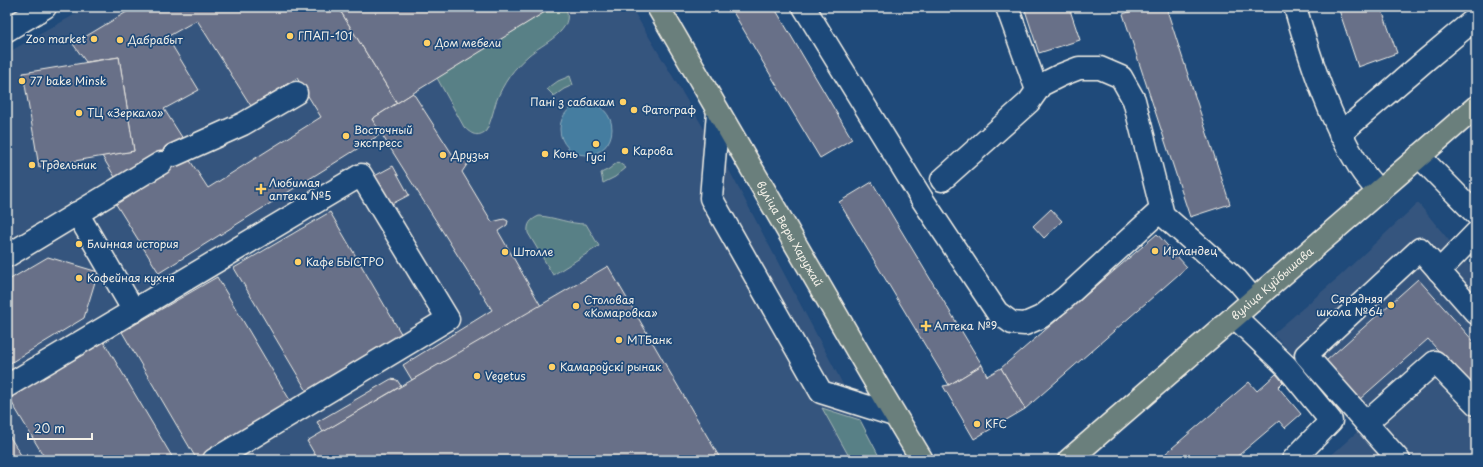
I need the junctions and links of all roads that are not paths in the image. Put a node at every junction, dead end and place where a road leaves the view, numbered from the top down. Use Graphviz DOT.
graph roads {
  1 [pos="45,7"];
  2 [pos="658,7"];
  3 [pos="804,7"];
  4 [pos="1008,7"];
  5 [pos="1296,7"];
  6 [pos="1474,7"];
  7 [pos="1476,13"];
  8 [pos="1476,18"];
  9 [pos="7,30"];
  10 [pos="1037,90"];
  11 [pos="296,93"];
  12 [pos="1476,107"];
  13 [pos="718,112"];
  14 [pos="1340,134"];
  15 [pos="1419,156"];
  16 [pos="942,180"];
  17 [pos="1378,192"];
  18 [pos="1161,210"];
  19 [pos="77,213"];
  20 [pos="1476,214"];
  21 [pos="1476,233"];
  22 [pos="7,256"];
  23 [pos="1439,271"];
  24 [pos="1254,300"];
  25 [pos="134,311"];
  26 [pos="1476,313"];
  27 [pos="1235,317"];
  28 [pos="7,386"];
  29 [pos="1476,404"];
  30 [pos="894,415"];
  31 [pos="1366,423"];
  32 [pos="214,460"];
  33 [pos="922,460"];
  34 [pos="1069,460"];
  35 [pos="1294,460"];
  36 [pos="1399,460"];
  1 -- 9 [label="street"];
  2 -- 13 [label="main road, вуліца Веры Харужай"];
  3 -- 18 [label="street"];
  4 -- 10 [label="street"];
  5 -- 14 [label="street"];
  6 -- 7 [label="street"];
  8 -- 14 [label="street"];
  10 -- 16 [label="street"];
  10 -- 18 [label="street"];
  11 -- 19 [label="street"];
  12 -- 15 [label="main road, вуліца Куйбышава"];
  13 -- 30 [label="main road, вуліца Веры Харужай"];
  13 -- 30 [label="street"];
  14 -- 17 [label="street"];
  15 -- 17 [label="main road, вуліца Куйбышава"];
  15 -- 20 [label="street"];
  17 -- 24 [label="main road, вуліца Куйбышава"];
  18 -- 24 [label="street"];
  19 -- 22 [label="street"];
  19 -- 25 [label="street"];
  21 -- 23 [label="street"];
  23 -- 26 [label="street"];
  23 -- 31 [label="street"];
  24 -- 27 [label="main road, вуліца Куйбышава"];
  25 -- 28 [label="street"];
  25 -- 32 [label="street"];
  27 -- 34 [label="main road, вуліца Куйбышава"];
  27 -- 35 [label="street"];
  29 -- 31 [label="street"];
  30 -- 33 [label="main road, вуліца Веры Харужай"];
  31 -- 36 [label="street"];
}
